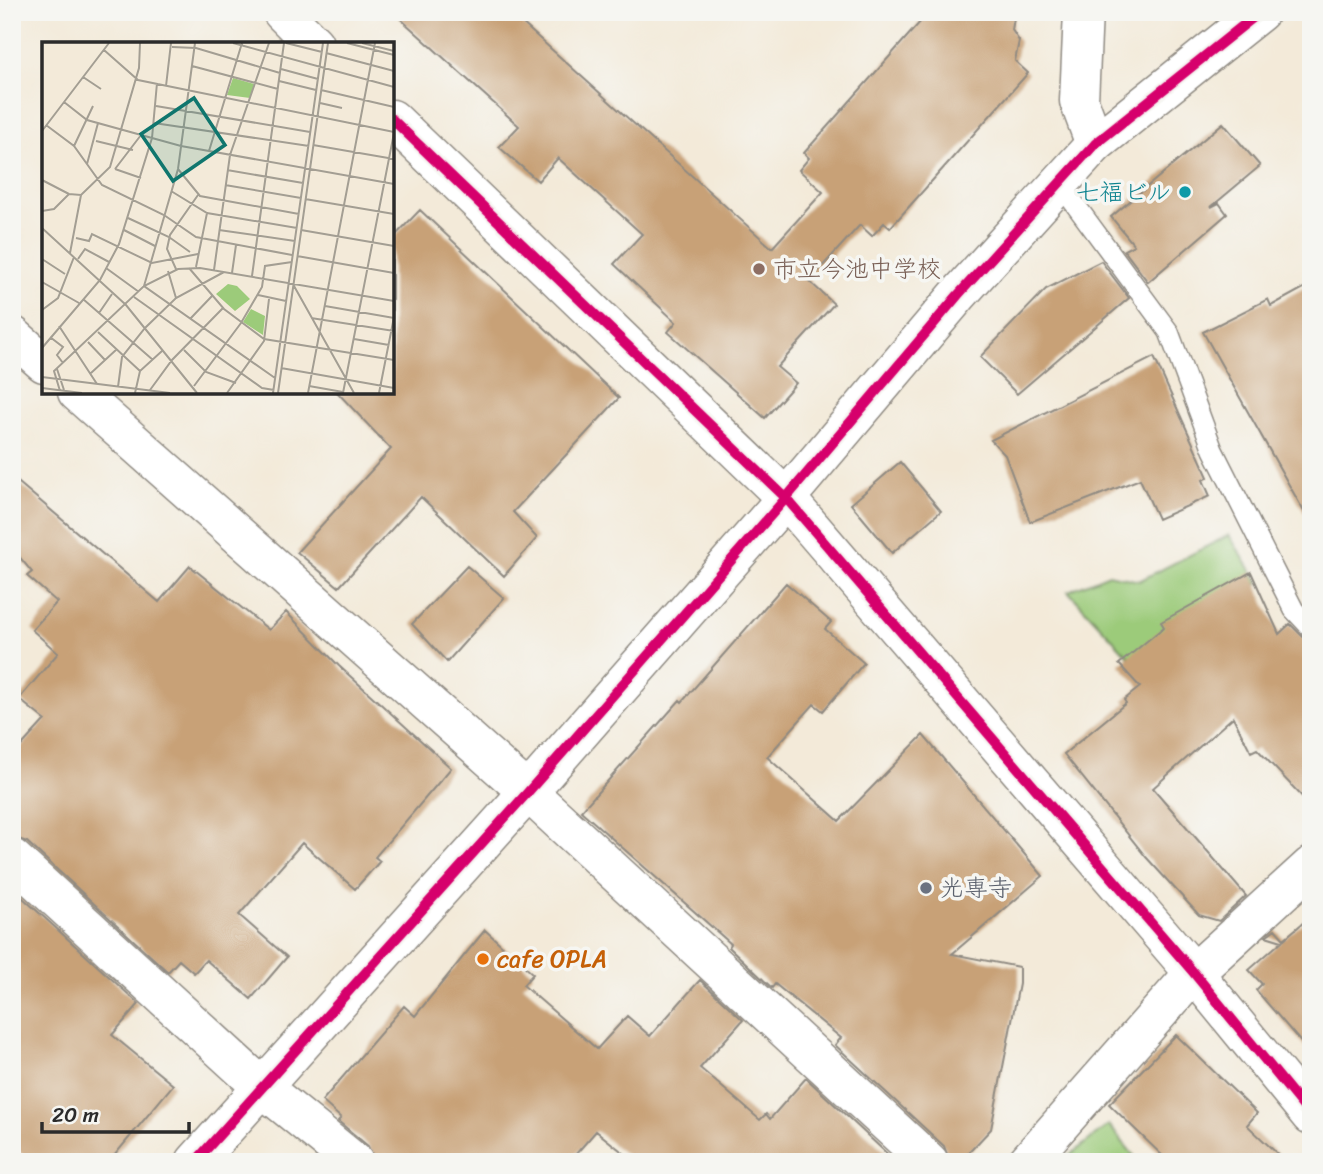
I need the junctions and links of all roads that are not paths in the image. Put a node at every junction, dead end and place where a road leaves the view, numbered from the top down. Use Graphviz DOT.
graph roads {
  1 [pos="282,12"];
  2 [pos="1083,12"];
  3 [pos="1260,12"];
  4 [pos="312,42"];
  5 [pos="394,121"];
  6 [pos="1095,144"];
  7 [pos="1060,184"];
  8 [pos="79,394"];
  9 [pos="786,498"];
  10 [pos="1311,628"];
  11 [pos="528,792"];
  12 [pos="12,858"];
  13 [pos="1311,866"];
  14 [pos="1194,974"];
  15 [pos="263,1088"];
  16 [pos="1311,1116"];
  17 [pos="195,1162"];
  18 [pos="354,1162"];
  19 [pos="929,1162"];
  20 [pos="1027,1162"];
  1 -- 4 [label="street"];
  2 -- 6 [label="street"];
  3 -- 6 [label="street"];
  5 -- 9 [label="street"];
  6 -- 7 [label="street"];
  7 -- 9 [label="street"];
  7 -- 10 [label="lane"];
  8 -- 11 [label="street"];
  9 -- 11 [label="street"];
  9 -- 14 [label="street"];
  11 -- 15 [label="street"];
  11 -- 19 [label="street"];
  12 -- 15 [label="street"];
  13 -- 14 [label="street"];
  14 -- 16 [label="street"];
  14 -- 20 [label="street"];
  15 -- 17 [label="street"];
  15 -- 18 [label="street"];
}
